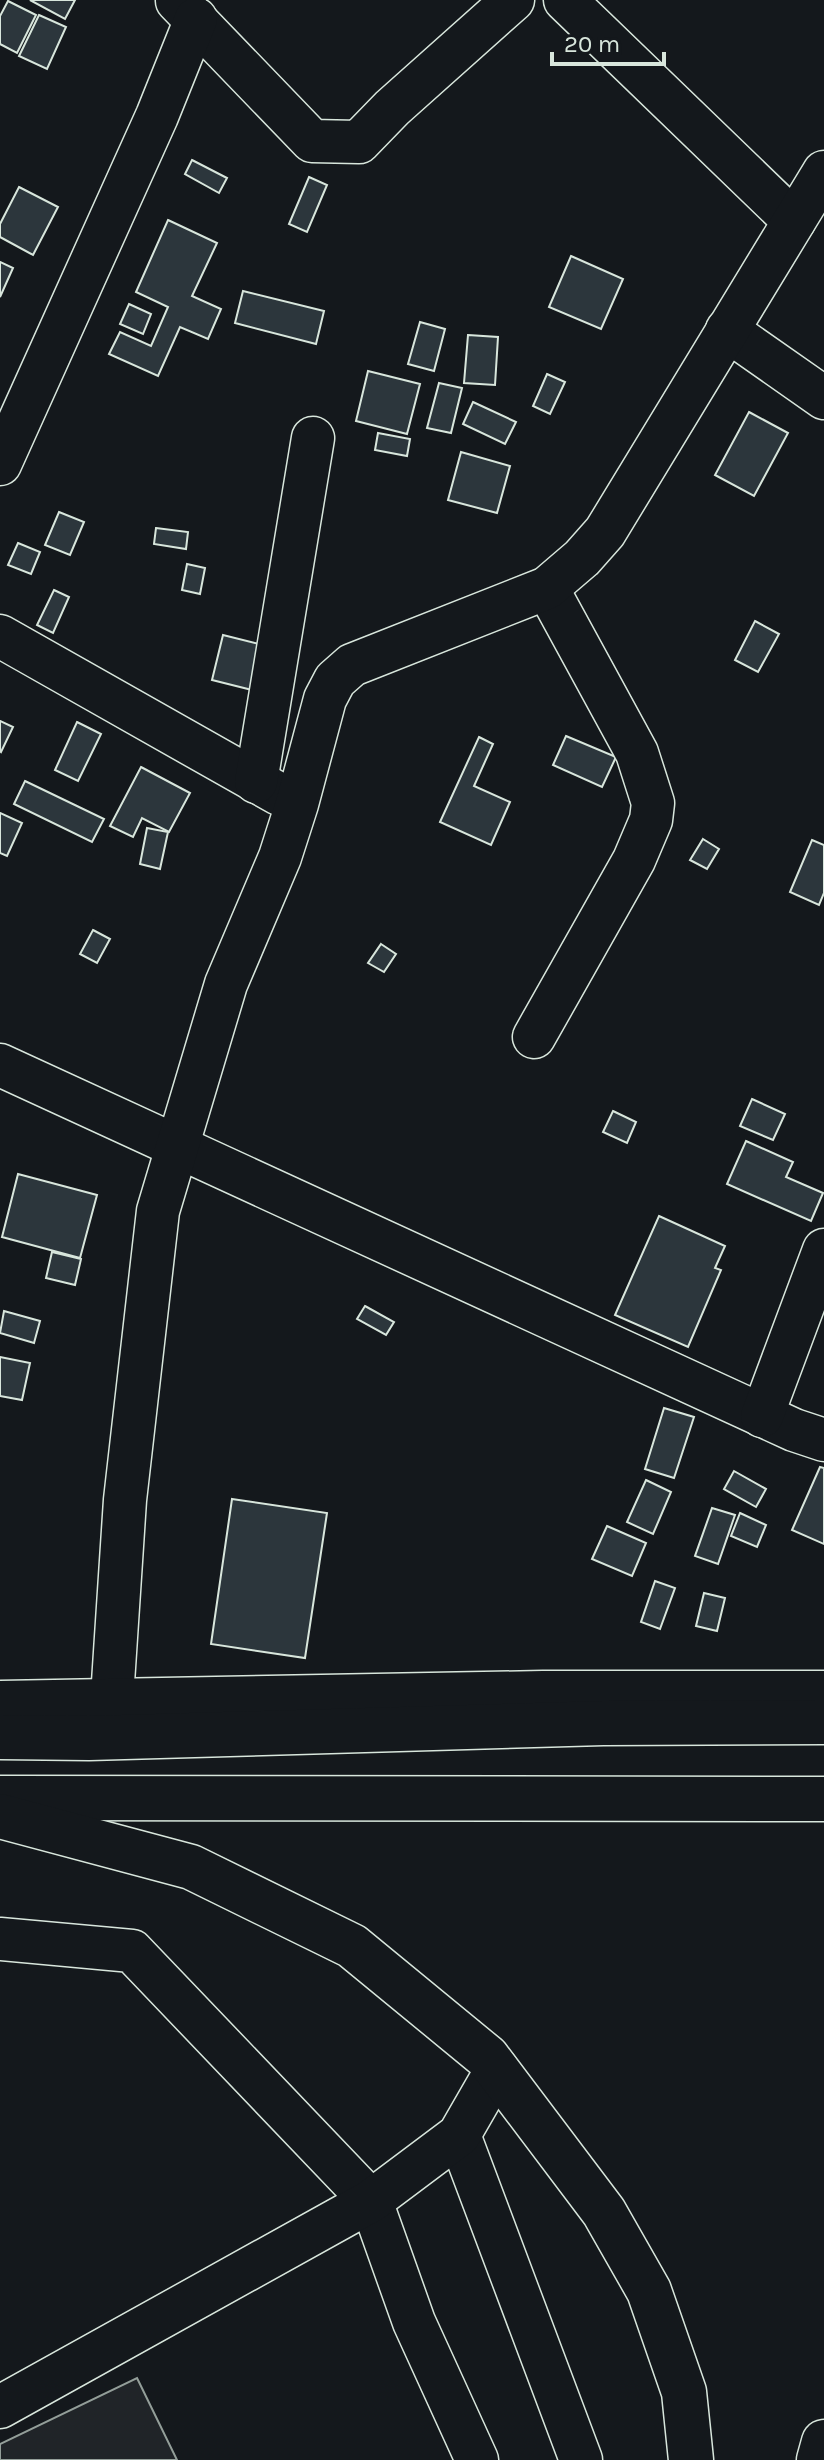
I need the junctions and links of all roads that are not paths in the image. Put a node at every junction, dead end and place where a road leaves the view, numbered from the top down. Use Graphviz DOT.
graph roads {
  1 [pos="513,0"];
  2 [pos="565,0"];
  3 [pos="186,9"];
  4 [pos="824,172"];
  5 [pos="794,221"];
  6 [pos="727,330"];
  7 [pos="824,398"];
  8 [pos="313,438"];
  9 [pos="0,464"];
  10 [pos="547,588"];
  11 [pos="0,636"];
  12 [pos="256,782"];
  13 [pos="297,804"];
  14 [pos="534,1037"];
  15 [pos="0,1065"];
  16 [pos="176,1148"];
  17 [pos="824,1250"];
  18 [pos="762,1416"];
  19 [pos="824,1440"];
  20 [pos="824,1692"];
  21 [pos="112,1698"];
  22 [pos="0,1702"];
  23 [pos="824,1722"];
  24 [pos="0,1737"];
  25 [pos="0,1798"];
  26 [pos="824,1799"];
  27 [pos="0,1816"];
  28 [pos="0,1939"];
  29 [pos="497,2069"];
  30 [pos="459,2135"];
  31 [pos="371,2201"];
  32 [pos="0,2407"];
  33 [pos="824,2442"];
  34 [pos="477,2460"];
  35 [pos="581,2460"];
  36 [pos="691,2460"];
  37 [pos="819,2460"];
  1 -- 3 [label="street"];
  2 -- 5 [label="street"];
  3 -- 9 [label="street"];
  4 -- 5 [label="street"];
  5 -- 6 [label="street"];
  6 -- 7 [label="street"];
  6 -- 10 [label="street"];
  8 -- 12 [label="street"];
  10 -- 13 [label="street"];
  10 -- 14 [label="street"];
  11 -- 12 [label="street"];
  12 -- 13 [label="street"];
  13 -- 16 [label="street"];
  15 -- 16 [label="street"];
  16 -- 18 [label="street"];
  16 -- 21 [label="street"];
  17 -- 18 [label="street"];
  18 -- 19 [label="street"];
  20 -- 21 [label="street"];
  21 -- 22 [label="street"];
  23 -- 24 [label="highway"];
  25 -- 26 [label="highway"];
  27 -- 29 [label="highway"];
  28 -- 31 [label="street"];
  29 -- 30 [label="street"];
  29 -- 36 [label="highway"];
  30 -- 31 [label="street"];
  30 -- 35 [label="street"];
  31 -- 32 [label="street"];
  31 -- 34 [label="street"];
  33 -- 37 [label="highway"];
}
